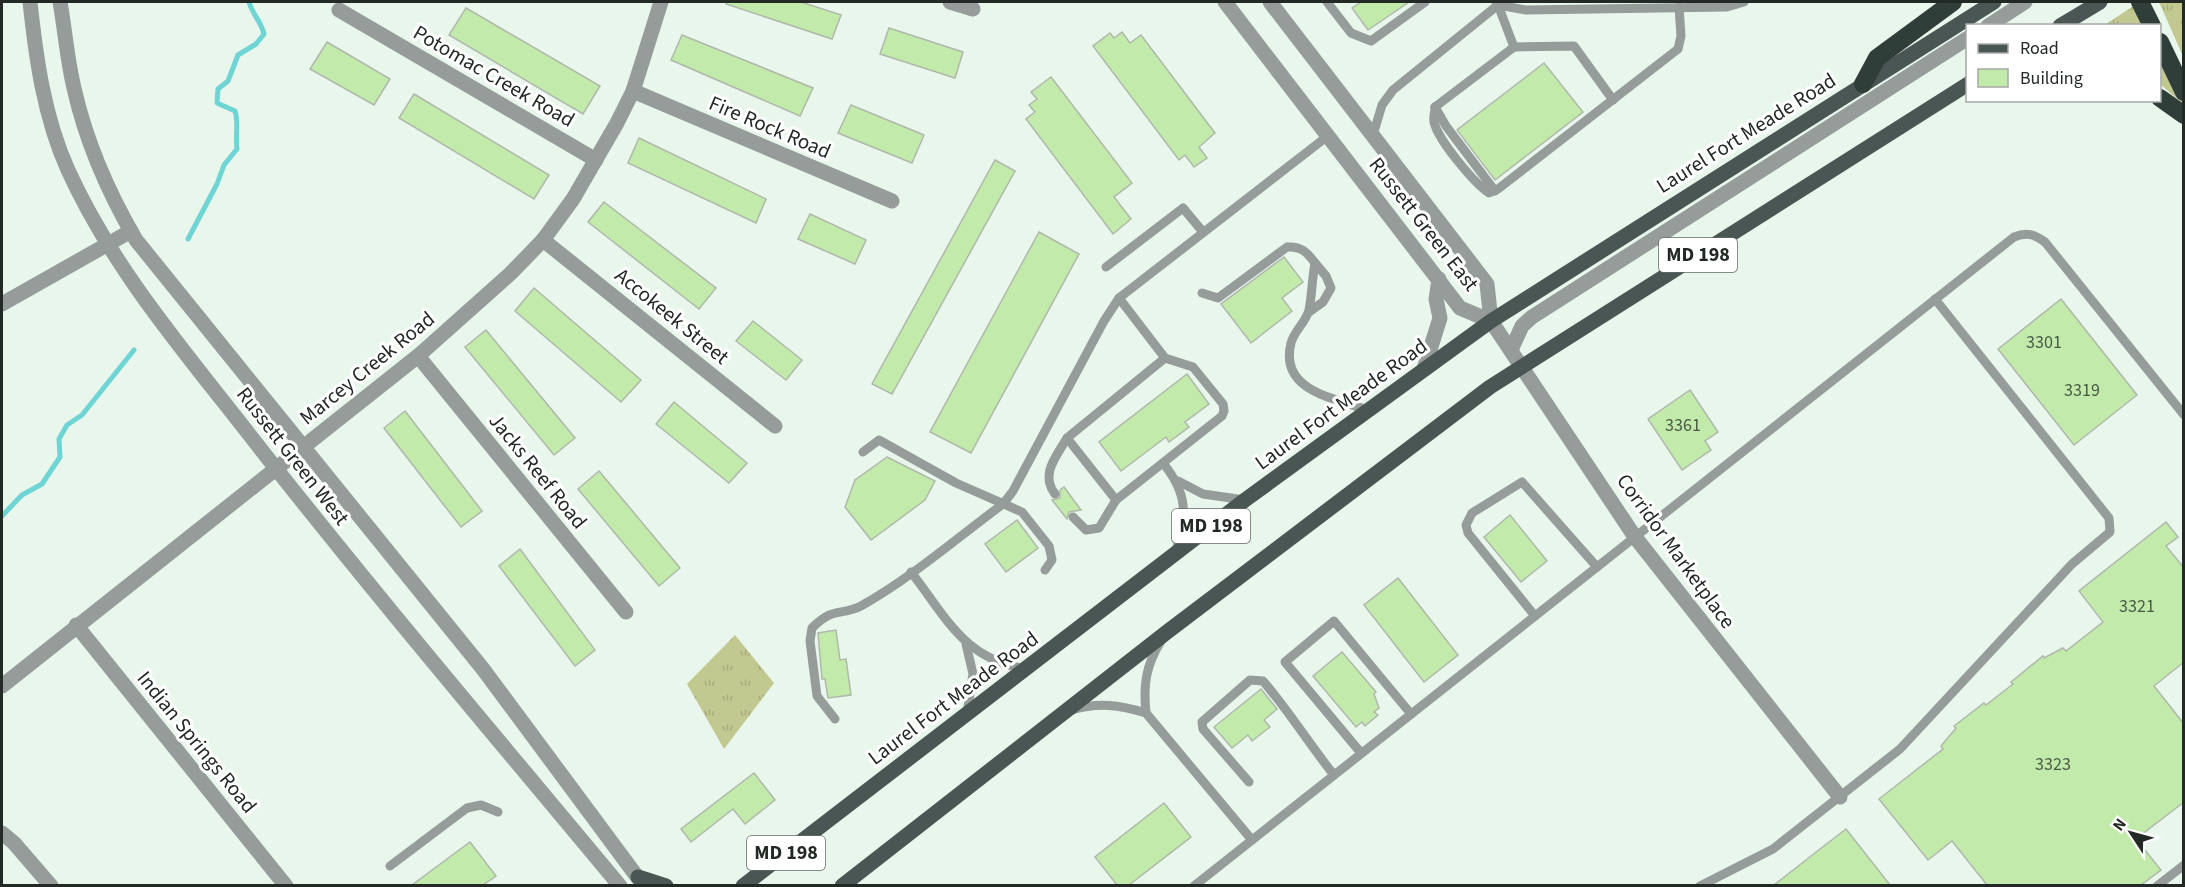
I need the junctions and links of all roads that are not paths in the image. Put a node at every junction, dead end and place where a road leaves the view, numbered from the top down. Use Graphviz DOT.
graph roads {
  1 [pos="30,2"];
  2 [pos="60,2"];
  3 [pos="661,2"];
  4 [pos="950,2"];
  5 [pos="1225,2"];
  6 [pos="1270,2"];
  7 [pos="1327,2"];
  8 [pos="1425,2"];
  9 [pos="1744,2"];
  10 [pos="1953,2"];
  11 [pos="1994,2"];
  12 [pos="2025,2"];
  13 [pos="2100,2"];
  14 [pos="2140,2"];
  15 [pos="1497,3"];
  16 [pos="1635,4"];
  17 [pos="1679,7"];
  18 [pos="974,9"];
  19 [pos="339,10"];
  20 [pos="1991,24"];
  21 [pos="2063,24"];
  22 [pos="2151,24"];
  23 [pos="1966,40"];
  24 [pos="2161,44"];
  25 [pos="1514,47"];
  26 [pos="1863,84"];
  27 [pos="1966,85"];
  28 [pos="633,91"];
  29 [pos="2184,92"];
  30 [pos="2161,99"];
  31 [pos="1613,100"];
  32 [pos="2184,115"];
  33 [pos="1329,135"];
  34 [pos="1373,135"];
  35 [pos="596,160"];
  36 [pos="892,201"];
  37 [pos="130,231"];
  38 [pos="1203,232"];
  39 [pos="543,240"];
  40 [pos="108,244"];
  41 [pos="1315,263"];
  42 [pos="1106,267"];
  43 [pos="1439,279"];
  44 [pos="1203,293"];
  45 [pos="1119,298"];
  46 [pos="1935,299"];
  47 [pos="2,304"];
  48 [pos="1309,312"];
  49 [pos="1491,321"];
  50 [pos="1511,350"];
  51 [pos="418,356"];
  52 [pos="1165,358"];
  53 [pos="1522,366"];
  54 [pos="1425,369"];
  55 [pos="1368,410"];
  56 [pos="2184,415"];
  57 [pos="775,426"];
  58 [pos="1067,438"];
  59 [pos="305,446"];
  60 [pos="863,452"];
  61 [pos="1163,463"];
  62 [pos="276,469"];
  63 [pos="1178,481"];
  64 [pos="1055,494"];
  65 [pos="1116,500"];
  66 [pos="1245,500"];
  67 [pos="1003,504"];
  68 [pos="1073,517"];
  69 [pos="1635,537"];
  70 [pos="1175,554"];
  71 [pos="1596,567"];
  72 [pos="1045,570"];
  73 [pos="911,572"];
  74 [pos="626,612"];
  75 [pos="1535,616"];
  76 [pos="76,626"];
  77 [pos="1167,632"];
  78 [pos="966,644"];
  79 [pos="1027,669"];
  80 [pos="2,686"];
  81 [pos="1066,711"];
  82 [pos="1146,713"];
  83 [pos="967,714"];
  84 [pos="1411,714"];
  85 [pos="835,719"];
  86 [pos="1361,753"];
  87 [pos="1334,775"];
  88 [pos="1249,782"];
  89 [pos="1840,797"];
  90 [pos="498,812"];
  91 [pos="2,833"];
  92 [pos="1252,840"];
  93 [pos="2184,865"];
  94 [pos="390,866"];
  95 [pos="641,881"];
  96 [pos="51,885"];
  97 [pos="286,885"];
  98 [pos="620,885"];
  99 [pos="666,885"];
  100 [pos="743,885"];
  101 [pos="842,885"];
  102 [pos="1194,885"];
  103 [pos="1700,885"];
  104 [pos="2157,885"];
  1 -- 40 [label="street, Russett Green West"];
  2 -- 37 [label="street, Russett Green West"];
  3 -- 28 [label="street, Marcey Creek Road"];
  4 -- 18 [label="street"];
  5 -- 33 [label="street, Russett Green East"];
  6 -- 34 [label="street, Russett Green East"];
  7 -- 8 [label="lane"];
  9 -- 17 [label="lane"];
  10 -- 26 [label="highway"];
  11 -- 26 [label="main road, Laurel Fort Meade Road / MD 198"];
  12 -- 20 [label="street"];
  13 -- 21 [label="main road"];
  14 -- 22 [label="highway"];
  15 -- 16 [label="lane"];
  15 -- 25 [label="lane"];
  15 -- 34 [label="lane"];
  16 -- 17 [label="lane"];
  17 -- 31 [label="lane"];
  19 -- 35 [label="street, Potomac Creek Road"];
  23 -- 50 [label="street"];
  24 -- 29 [label="highway"];
  25 -- 31 [label="lane"];
  25 -- 31 [label="lane"];
  26 -- 49 [label="main road, Laurel Fort Meade Road / MD 198"];
  27 -- 53 [label="main road, MD 198"];
  28 -- 35 [label="street, Marcey Creek Road"];
  28 -- 36 [label="street, Fire Rock Road"];
  30 -- 32 [label="highway"];
  33 -- 38 [label="lane"];
  33 -- 43 [label="street, Russett Green East"];
  34 -- 49 [label="street, Russett Green East"];
  35 -- 39 [label="street, Marcey Creek Road"];
  37 -- 40 [label="street"];
  37 -- 59 [label="street, Russett Green West"];
  38 -- 42 [label="lane"];
  38 -- 45 [label="lane"];
  39 -- 51 [label="street, Marcey Creek Road"];
  39 -- 57 [label="street, Accokeek Street"];
  40 -- 47 [label="street"];
  40 -- 62 [label="street, Russett Green West"];
  41 -- 44 [label="lane"];
  41 -- 48 [label="lane"];
  41 -- 48 [label="lane"];
  43 -- 49 [label="street, Russett Green East"];
  43 -- 54 [label="street"];
  45 -- 52 [label="lane"];
  45 -- 67 [label="lane"];
  46 -- 56 [label="lane"];
  46 -- 69 [label="lane"];
  46 -- 89 [label="lane"];
  48 -- 55 [label="lane"];
  49 -- 50 [label="street, Corridor Marketplace"];
  49 -- 54 [label="main road, Laurel Fort Meade Road / MD 198"];
  50 -- 53 [label="street, Corridor Marketplace"];
  51 -- 59 [label="street, Marcey Creek Road"];
  51 -- 74 [label="street, Jacks Reef Road"];
  52 -- 58 [label="lane"];
  52 -- 61 [label="lane"];
  53 -- 69 [label="street, Corridor Marketplace"];
  53 -- 77 [label="main road, MD 198"];
  54 -- 55 [label="main road, Laurel Fort Meade Road / MD 198"];
  55 -- 66 [label="main road, Laurel Fort Meade Road / MD 198"];
  58 -- 64 [label="lane"];
  58 -- 65 [label="lane"];
  59 -- 62 [label="street, Marcey Creek Road"];
  59 -- 95 [label="street, Russett Green West"];
  60 -- 67 [label="lane"];
  61 -- 63 [label="lane"];
  61 -- 65 [label="lane"];
  62 -- 76 [label="street, Marcey Creek Road"];
  62 -- 98 [label="street, Russett Green West"];
  63 -- 66 [label="lane"];
  63 -- 70 [label="lane"];
  65 -- 68 [label="lane"];
  66 -- 70 [label="main road, Laurel Fort Meade Road / MD 198"];
  67 -- 72 [label="lane"];
  67 -- 73 [label="lane"];
  69 -- 71 [label="lane"];
  69 -- 89 [label="street, Corridor Marketplace"];
  70 -- 79 [label="main road, Laurel Fort Meade Road / MD 198"];
  71 -- 75 [label="lane"];
  71 -- 75 [label="lane"];
  73 -- 78 [label="lane"];
  73 -- 85 [label="lane"];
  75 -- 84 [label="lane"];
  76 -- 80 [label="street, Marcey Creek Road"];
  76 -- 97 [label="street, Indian Springs Road"];
  77 -- 81 [label="main road, MD 198"];
  77 -- 82 [label="lane"];
  78 -- 79 [label="lane"];
  78 -- 83 [label="lane"];
  79 -- 83 [label="main road, Laurel Fort Meade Road / MD 198"];
  81 -- 82 [label="lane"];
  81 -- 101 [label="main road, MD 198"];
  82 -- 92 [label="lane"];
  83 -- 100 [label="main road, Laurel Fort Meade Road / MD 198"];
  84 -- 86 [label="lane"];
  84 -- 86 [label="lane"];
  86 -- 87 [label="lane"];
  87 -- 88 [label="lane"];
  87 -- 92 [label="lane"];
  89 -- 103 [label="lane"];
  90 -- 94 [label="lane"];
  91 -- 96 [label="street"];
  92 -- 102 [label="lane"];
  93 -- 104 [label="lane"];
  95 -- 99 [label="main road"];
}
